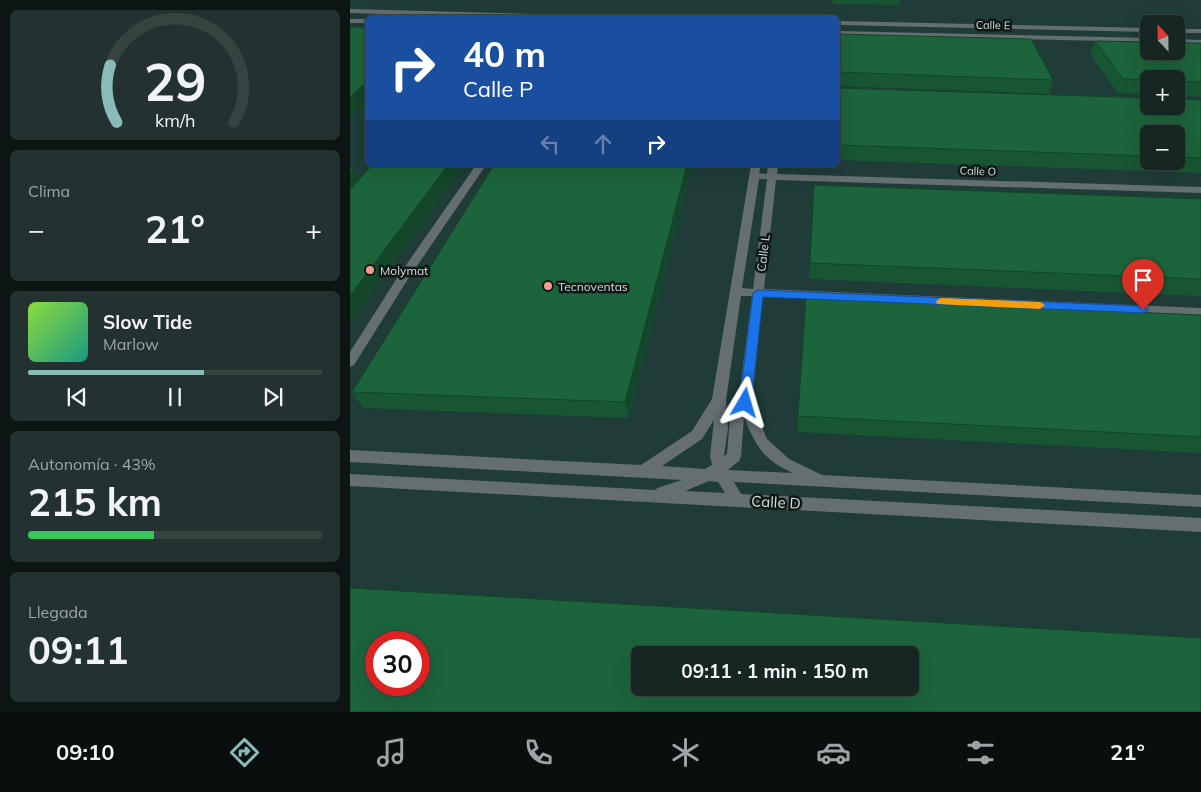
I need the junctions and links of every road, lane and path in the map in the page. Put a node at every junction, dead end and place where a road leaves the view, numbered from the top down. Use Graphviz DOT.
graph roads {
  1 [pos="350,11"];
  2 [pos="499,15"];
  3 [pos="350,21"];
  4 [pos="365,21"];
  5 [pos="840,25"];
  6 [pos="1140,30"];
  7 [pos="1185,30"];
  8 [pos="1201,31"];
  9 [pos="840,33"];
  10 [pos="1140,40"];
  11 [pos="1185,41"];
  12 [pos="1201,42"];
  13 [pos="480,167"];
  14 [pos="755,171"];
  15 [pos="772,171"];
  16 [pos="1201,190"];
  17 [pos="737,292"];
  18 [pos="758,293"];
  19 [pos="1201,312"];
  20 [pos="350,362"];
  21 [pos="719,400"];
  22 [pos="745,403"];
  23 [pos="350,456"];
  24 [pos="644,471"];
  25 [pos="717,473"];
  26 [pos="350,480"];
  27 [pos="825,481"];
  28 [pos="653,495"];
  29 [pos="736,499"];
  30 [pos="1201,501"];
  31 [pos="1201,525"];
  1 -- 2 [label="street"];
  3 -- 4 [label="street"];
  5 -- 6 [label="street, Calle E"];
  7 -- 8 [label="street"];
  9 -- 10 [label="street, Calle E"];
  11 -- 12 [label="street"];
  13 -- 20 [label="street"];
  14 -- 15 [label="street, Calle O"];
  14 -- 17 [label="street, Calle L"];
  15 -- 16 [label="street, Calle O"];
  15 -- 18 [label="street, Calle L"];
  17 -- 18 [label="street"];
  17 -- 21 [label="street, Calle L"];
  18 -- 19 [label="street"];
  18 -- 22 [label="street, Calle L"];
  21 -- 24 [label="street, Calle L"];
  21 -- 25 [label="street"];
  22 -- 25 [label="street"];
  22 -- 27 [label="street, Calle L"];
  23 -- 24 [label="street, Calle D"];
  24 -- 25 [label="street, Calle D"];
  25 -- 27 [label="street, Calle D"];
  25 -- 28 [label="street"];
  25 -- 29 [label="street"];
  26 -- 28 [label="street, Calle D"];
  27 -- 30 [label="street, Calle D"];
  28 -- 29 [label="street, Calle D"];
  29 -- 31 [label="street, Calle D"];
}
